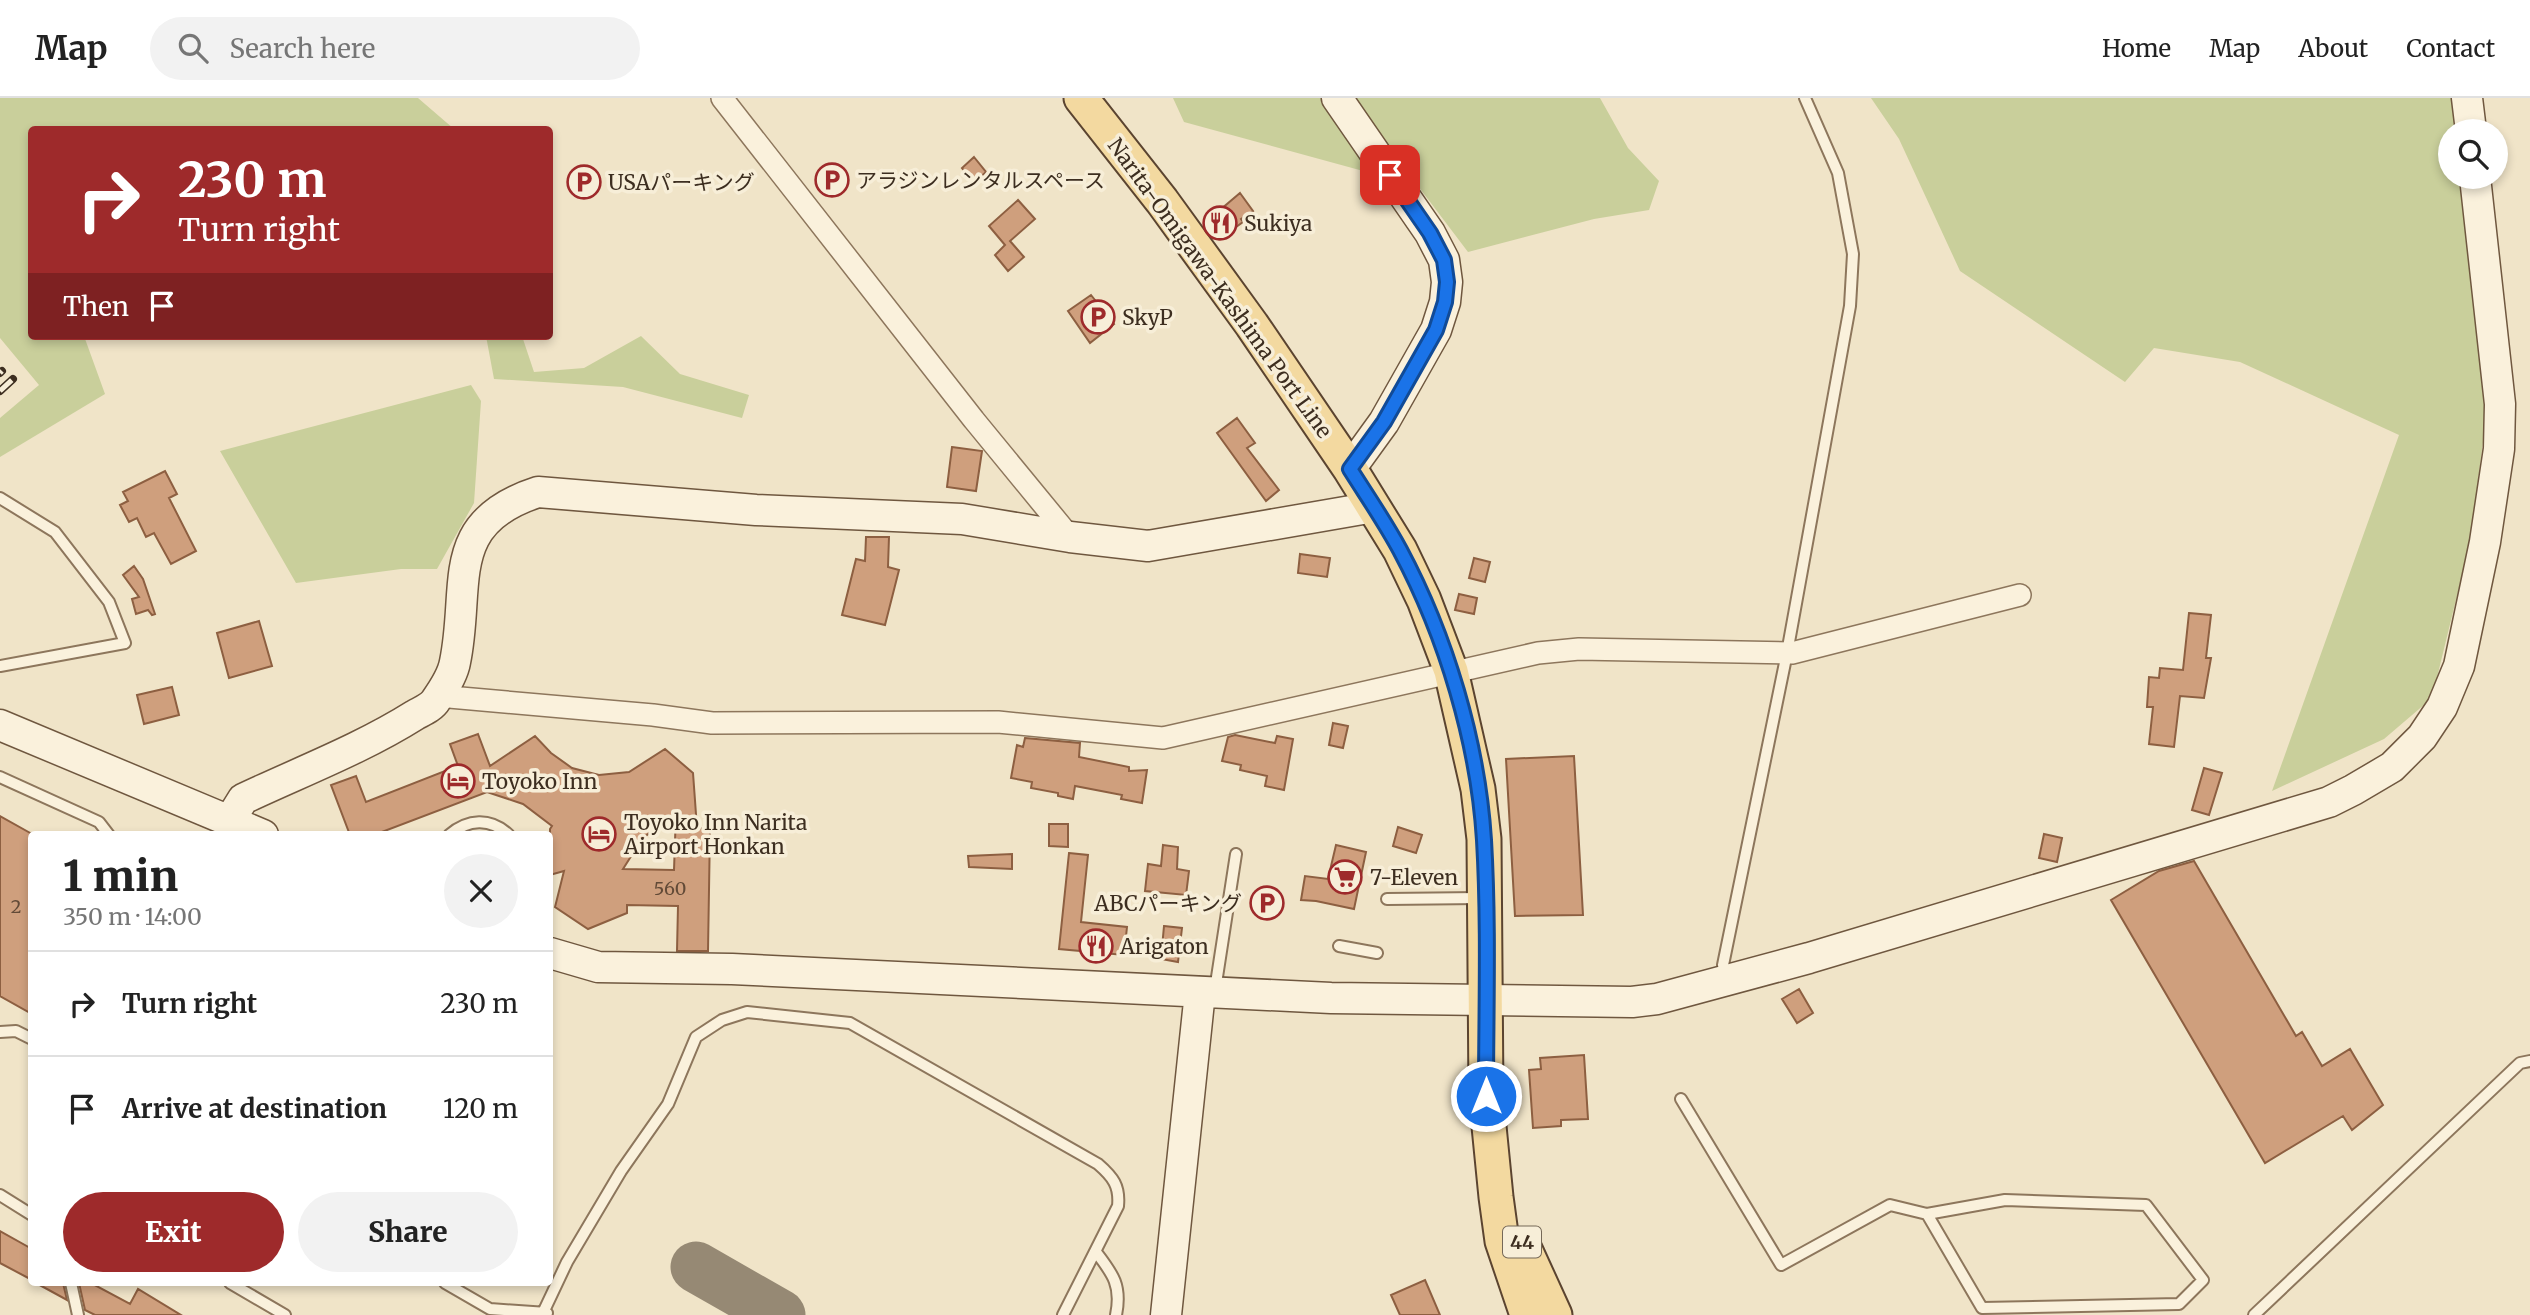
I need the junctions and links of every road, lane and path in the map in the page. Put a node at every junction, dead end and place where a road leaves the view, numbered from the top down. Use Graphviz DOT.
graph roads {
  1 [pos="722,98"];
  2 [pos="1081,98"];
  3 [pos="1337,98"];
  4 [pos="1805,98"];
  5 [pos="2467,98"];
  6 [pos="2470,119"];
  7 [pos="2477,189"];
  8 [pos="1350,469"];
  9 [pos="0,498"];
  10 [pos="1374,507"];
  11 [pos="1070,537"];
  12 [pos="2020,595"];
  13 [pos="1787,653"];
  14 [pos="0,666"];
  15 [pos="1451,671"];
  16 [pos="438,696"];
  17 [pos="0,725"];
  18 [pos="0,777"];
  19 [pos="230,820"];
  20 [pos="105,831"];
  21 [pos="254,831"];
  22 [pos="454,831"];
  23 [pos="502,831"];
  24 [pos="1236,854"];
  25 [pos="1486,897"];
  26 [pos="1387,899"];
  27 [pos="1339,946"];
  28 [pos="1377,953"];
  29 [pos="553,954"];
  30 [pos="1723,965"];
  31 [pos="1207,992"];
  32 [pos="1486,1001"];
  33 [pos="0,1032"];
  34 [pos="28,1037"];
  35 [pos="2530,1061"];
  36 [pos="1681,1099"];
  37 [pos="1494,1167"];
  38 [pos="0,1195"];
  39 [pos="28,1212"];
  40 [pos="1927,1214"];
  41 [pos="1096,1252"];
  42 [pos="72,1286"];
  43 [pos="235,1286"];
  44 [pos="450,1286"];
  45 [pos="2179,1304"];
  46 [pos="2100,1311"];
  47 [pos="545,1314"];
  48 [pos="78,1315"];
  49 [pos="285,1315"];
  50 [pos="1063,1315"];
  51 [pos="1116,1315"];
  52 [pos="1166,1315"];
  53 [pos="1527,1315"];
  54 [pos="1555,1315"];
  55 [pos="2168,1315"];
  56 [pos="2254,1315"];
  1 -- 11 [label="street"];
  2 -- 8 [label="main road, Narita-Omigawa-Kashima Port Line / 44"];
  3 -- 8 [label="street"];
  4 -- 13 [label="lane"];
  5 -- 6 [label="street"];
  7 -- 32 [label="street"];
  8 -- 10 [label="main road, Narita-Omigawa-Kashima Port Line / 44"];
  9 -- 14 [label="lane"];
  10 -- 11 [label="street"];
  10 -- 15 [label="main road, Narita-Omigawa-Kashima Port Line / 44"];
  11 -- 16 [label="street"];
  12 -- 13 [label="street"];
  13 -- 15 [label="street"];
  13 -- 30 [label="lane"];
  15 -- 16 [label="street"];
  15 -- 25 [label="main road, Narita-Omigawa-Kashima Port Line / 44"];
  16 -- 19 [label="street"];
  17 -- 19 [label="street"];
  18 -- 20 [label="lane"];
  19 -- 21 [label="street"];
  22 -- 23 [label="lane"];
  24 -- 31 [label="lane"];
  25 -- 26 [label="lane"];
  25 -- 32 [label="main road, Narita-Omigawa-Kashima Port Line / 44"];
  27 -- 28 [label="lane"];
  29 -- 31 [label="street"];
  31 -- 32 [label="street"];
  31 -- 52 [label="street"];
  32 -- 37 [label="main road, Narita-Omigawa-Kashima Port Line / 44"];
  33 -- 34 [label="lane"];
  35 -- 56 [label="lane"];
  36 -- 40 [label="lane"];
  37 -- 53 [label="main road, Narita-Omigawa-Kashima Port Line / 44"];
  37 -- 54 [label="main road, Narita-Omigawa-Kashima Port Line / 44"];
  38 -- 39 [label="lane"];
  40 -- 45 [label="lane"];
  40 -- 46 [label="lane"];
  41 -- 47 [label="lane"];
  41 -- 50 [label="lane"];
  41 -- 51 [label="lane"];
  42 -- 48 [label="lane"];
  43 -- 49 [label="lane"];
  44 -- 47 [label="lane"];
  45 -- 46 [label="lane"];
  45 -- 55 [label="lane"];
}
